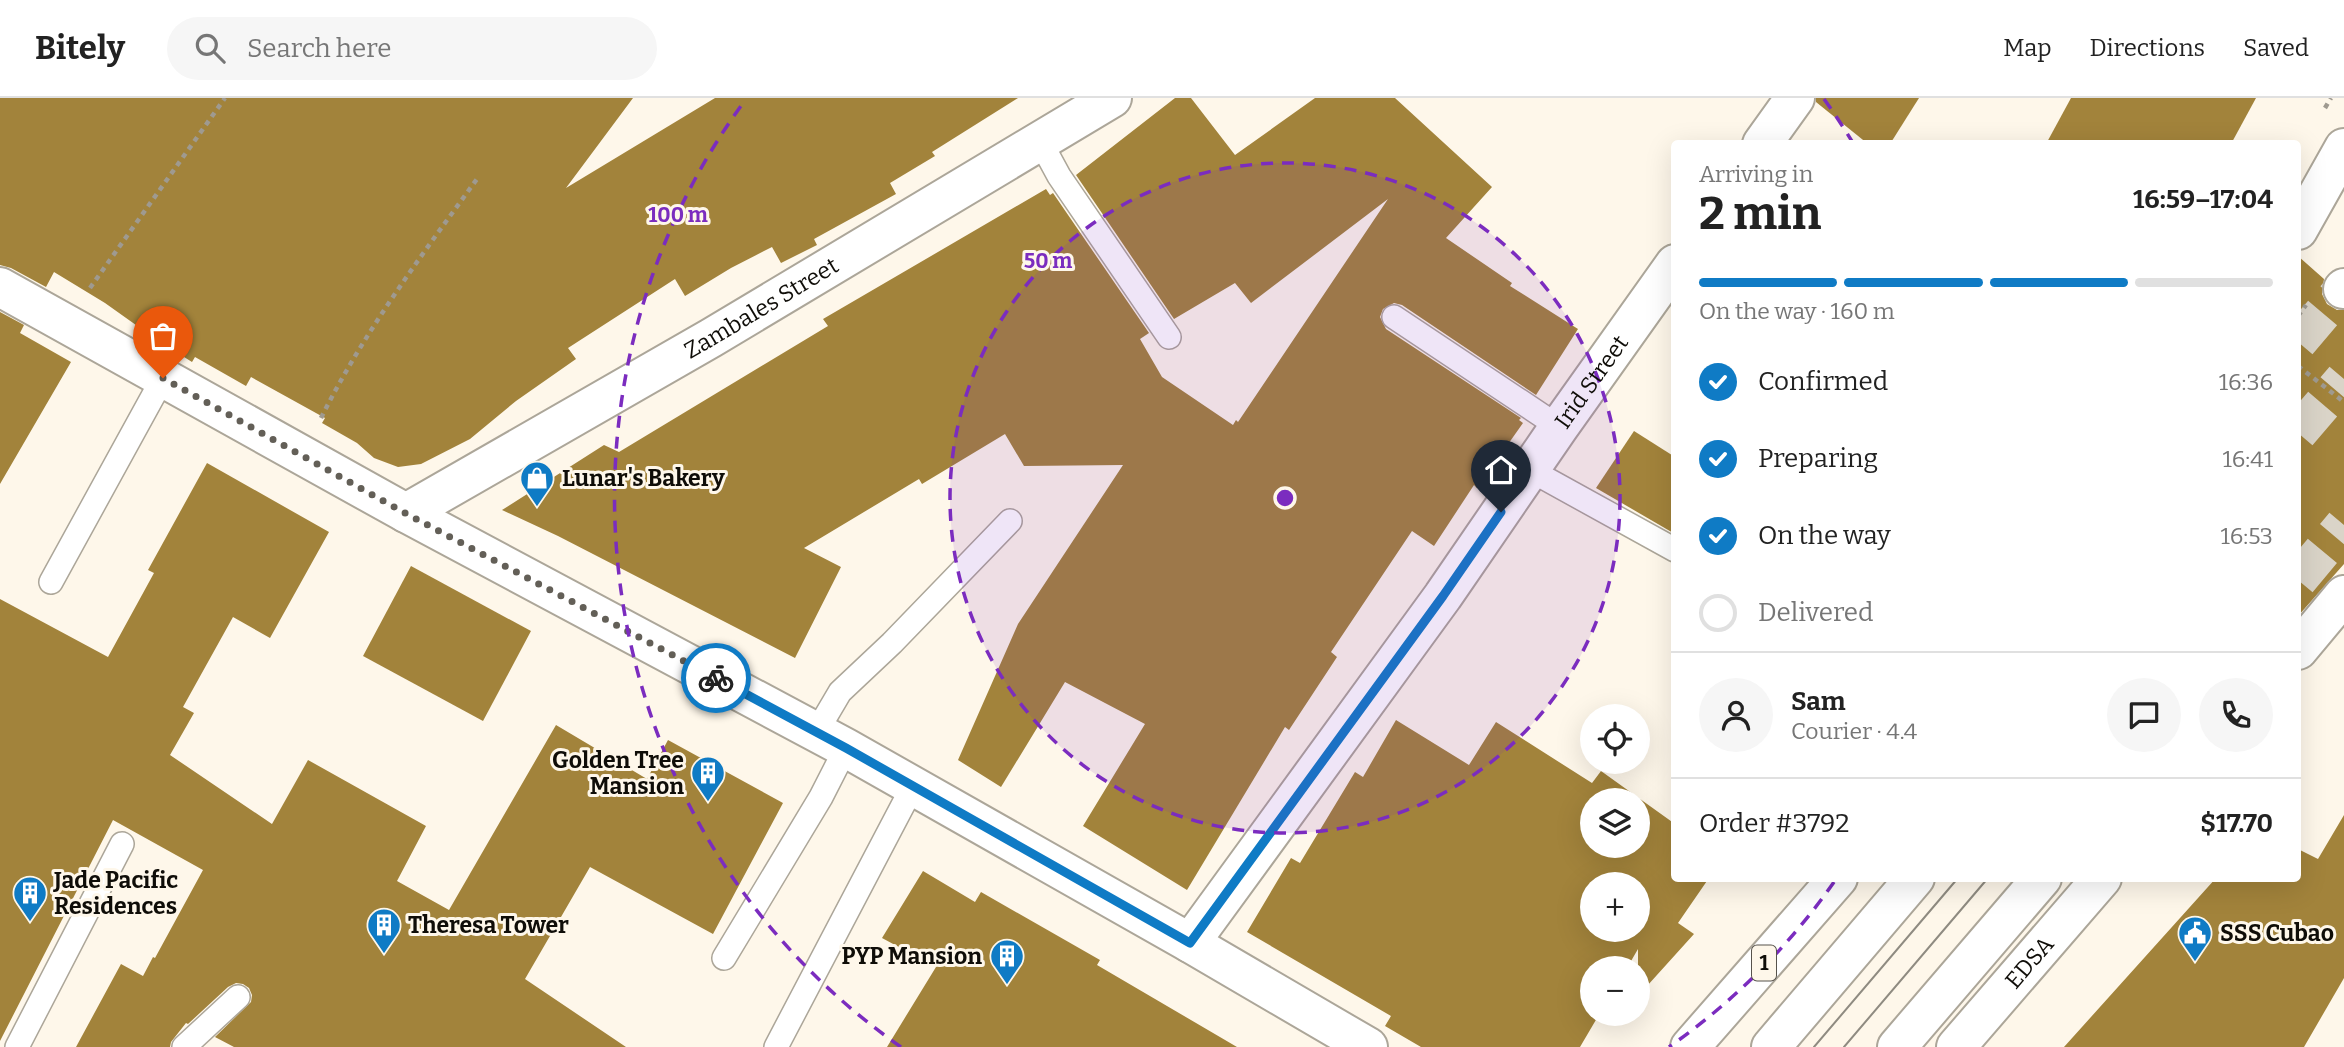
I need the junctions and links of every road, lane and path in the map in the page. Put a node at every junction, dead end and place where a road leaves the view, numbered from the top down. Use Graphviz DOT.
graph roads {
  1 [pos="225,98"];
  2 [pos="1112,98"];
  3 [pos="1794,98"];
  4 [pos="1765,140"];
  5 [pos="1041,141"];
  6 [pos="2344,148"];
  7 [pos="477,179"];
  8 [pos="2301,225"];
  9 [pos="1671,270"];
  10 [pos="0,287"];
  11 [pos="1394,317"];
  12 [pos="66,324"];
  13 [pos="1169,337"];
  14 [pos="2301,368"];
  15 [pos="163,378"];
  16 [pos="2344,402"];
  17 [pos="1559,427"];
  18 [pos="303,456"];
  19 [pos="1531,470"];
  20 [pos="405,513"];
  21 [pos="1010,521"];
  22 [pos="1671,548"];
  23 [pos="51,582"];
  24 [pos="2344,595"];
  25 [pos="2301,646"];
  26 [pos="831,740"];
  27 [pos="913,786"];
  28 [pos="122,844"];
  29 [pos="1834,882"];
  30 [pos="1912,882"];
  31 [pos="2039,882"];
  32 [pos="2099,882"];
  33 [pos="1190,943"];
  34 [pos="724,958"];
  35 [pos="237,997"];
  36 [pos="17,1047"];
  37 [pos="184,1047"];
  38 [pos="776,1047"];
  39 [pos="1368,1047"];
  40 [pos="1690,1047"];
  41 [pos="1771,1047"];
  42 [pos="1897,1047"];
  43 [pos="1956,1047"];
  1 -- 12 [label="path"];
  2 -- 5 [label="main road, Zambales Street"];
  3 -- 4 [label="main road"];
  5 -- 13 [label="lane"];
  5 -- 20 [label="main road, Zambales Street"];
  6 -- 8 [label="main road"];
  7 -- 18 [label="path"];
  9 -- 17 [label="main road, Irid Street"];
  10 -- 12 [label="main road"];
  11 -- 17 [label="lane"];
  12 -- 15 [label="main road"];
  14 -- 16 [label="path, bridge"];
  15 -- 18 [label="main road"];
  15 -- 23 [label="lane"];
  17 -- 19 [label="main road, Irid Street"];
  18 -- 20 [label="main road"];
  19 -- 22 [label="lane"];
  19 -- 33 [label="main road, Irid Street"];
  20 -- 26 [label="main road"];
  21 -- 26 [label="lane"];
  24 -- 25 [label="main road"];
  26 -- 27 [label="main road"];
  26 -- 34 [label="lane"];
  27 -- 33 [label="main road"];
  27 -- 38 [label="lane"];
  28 -- 36 [label="lane"];
  29 -- 40 [label="main road, 1"];
  30 -- 41 [label="main road"];
  31 -- 42 [label="main road, EDSA"];
  32 -- 43 [label="main road, EDSA"];
  33 -- 39 [label="main road"];
  35 -- 37 [label="lane"];
}
